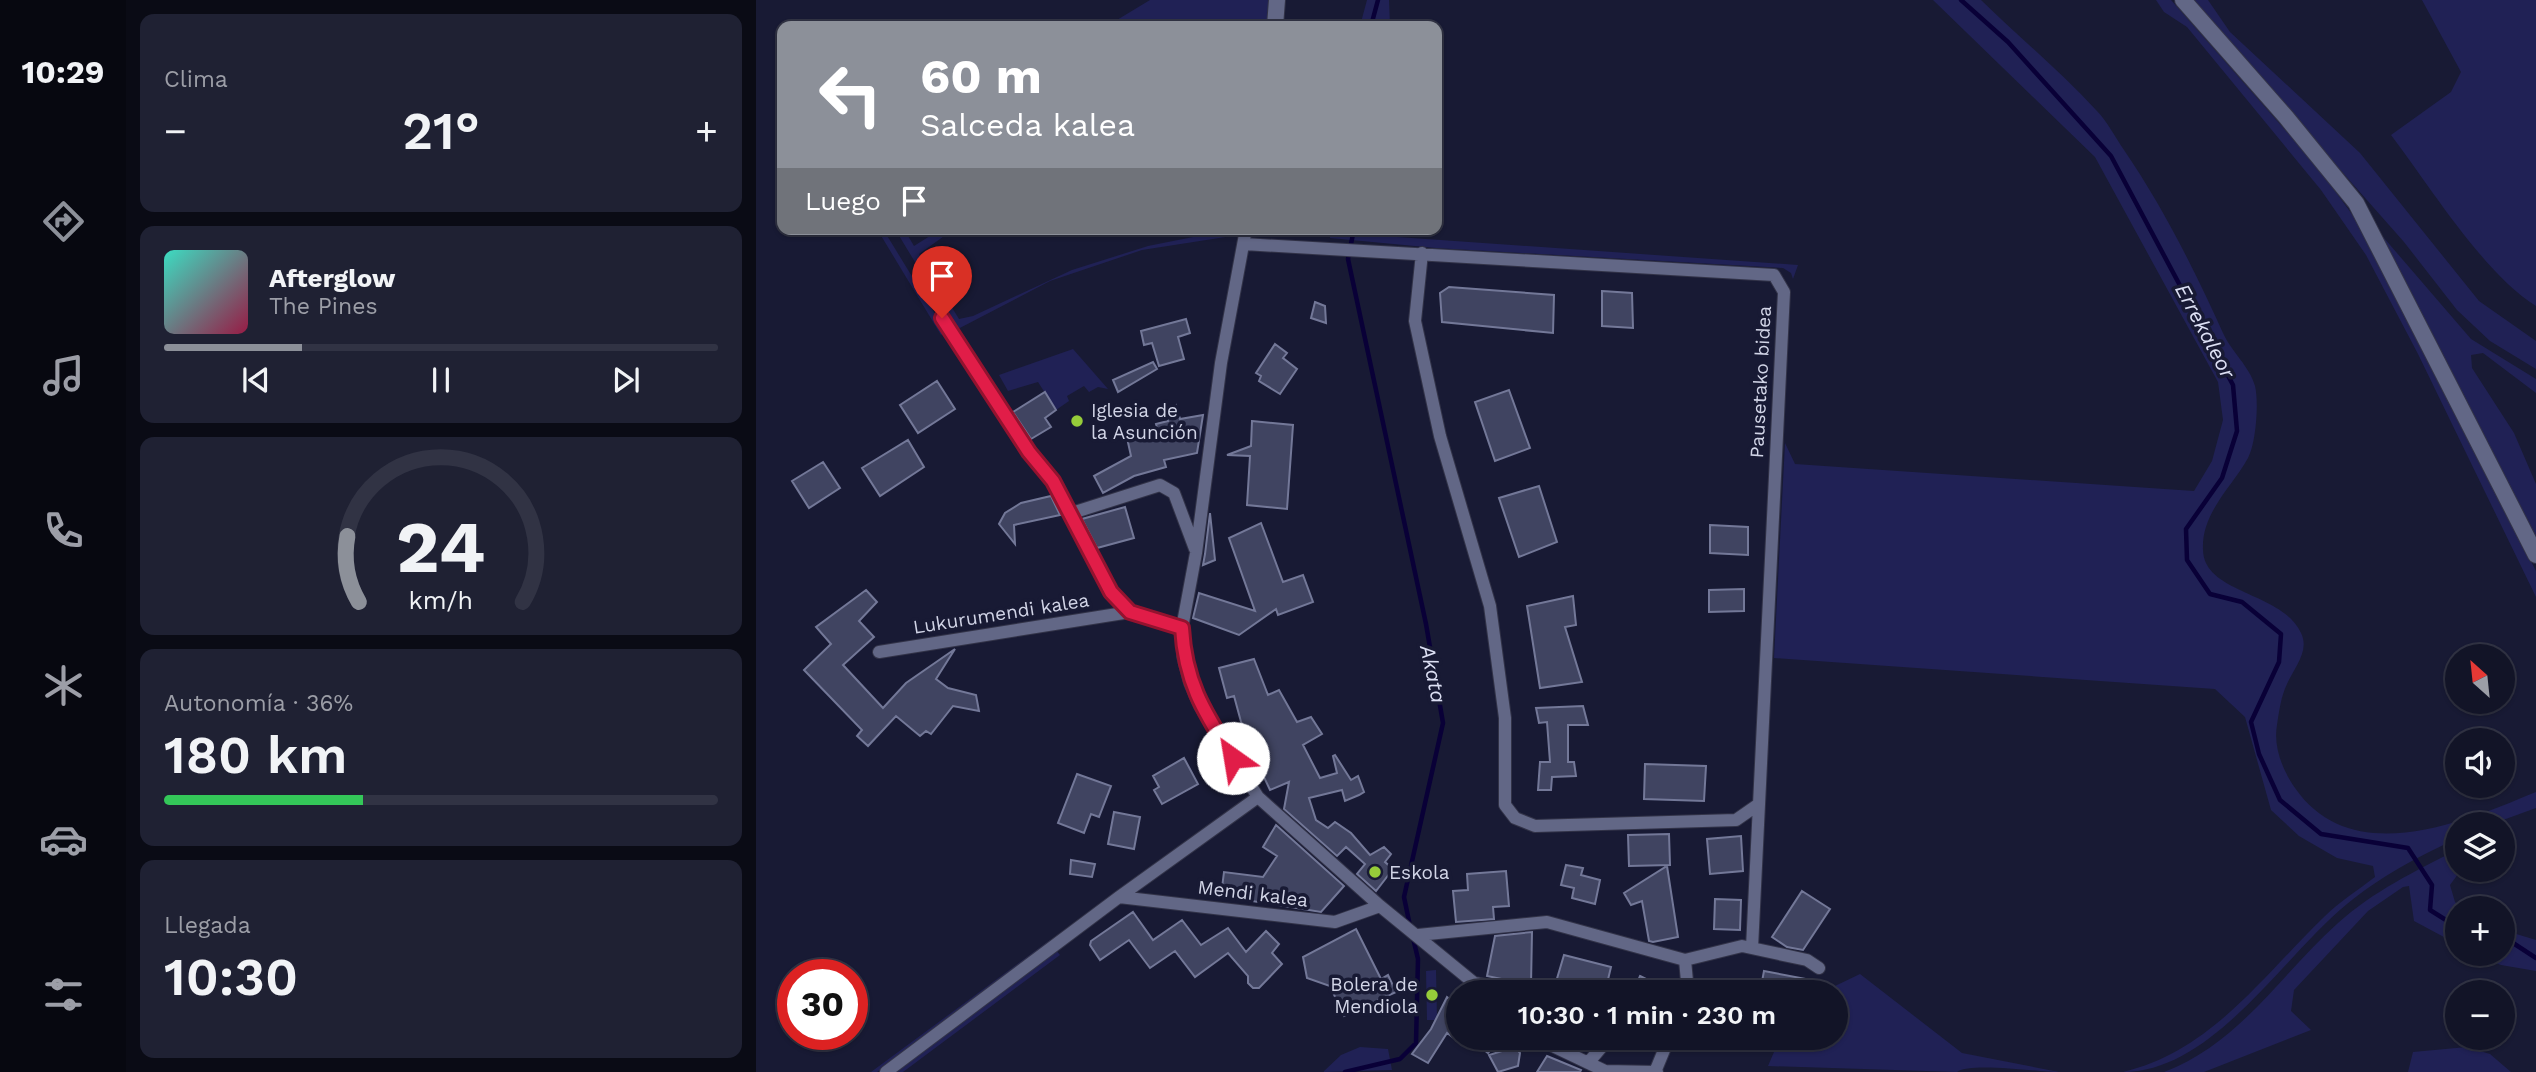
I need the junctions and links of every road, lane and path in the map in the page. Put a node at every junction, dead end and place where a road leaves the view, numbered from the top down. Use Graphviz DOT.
graph roads {
  1 [pos="1277,0"];
  2 [pos="2183,0"];
  3 [pos="1275,21"];
  4 [pos="1245,235"];
  5 [pos="1244,244"];
  6 [pos="1422,253"];
  7 [pos="942,318"];
  8 [pos="1072,513"];
  9 [pos="1196,553"];
  10 [pos="2536,555"];
  11 [pos="1130,612"];
  12 [pos="1182,628"];
  13 [pos="879,652"];
  14 [pos="1258,797"];
  15 [pos="1759,804"];
  16 [pos="1119,897"];
  17 [pos="1380,906"];
  18 [pos="1418,935"];
  19 [pos="1752,948"];
  20 [pos="1685,960"];
  21 [pos="1819,968"];
  22 [pos="1470,980"];
  23 [pos="1687,980"];
  24 [pos="1561,1050"];
  25 [pos="1600,1050"];
  26 [pos="1664,1050"];
  27 [pos="1588,1063"];
  28 [pos="886,1072"];
  29 [pos="1605,1072"];
  30 [pos="1656,1072"];
  1 -- 3 [label="street"];
  2 -- 10 [label="street"];
  4 -- 5 [label="street"];
  5 -- 6 [label="street, Pausetako bidea"];
  5 -- 9 [label="street"];
  6 -- 15 [label="street"];
  6 -- 15 [label="street, Pausetako bidea"];
  7 -- 8 [label="street"];
  8 -- 9 [label="street"];
  8 -- 11 [label="street"];
  9 -- 12 [label="street"];
  11 -- 12 [label="street"];
  11 -- 13 [label="street, Lukurumendi kalea"];
  12 -- 14 [label="street"];
  14 -- 16 [label="street"];
  14 -- 17 [label="street"];
  15 -- 19 [label="street, Pausetako bidea"];
  16 -- 17 [label="street, Mendi kalea"];
  16 -- 28 [label="street"];
  17 -- 18 [label="street"];
  18 -- 20 [label="street"];
  18 -- 22 [label="street"];
  19 -- 20 [label="street"];
  19 -- 21 [label="street"];
  20 -- 23 [label="street"];
  24 -- 27 [label="street"];
  25 -- 27 [label="street"];
  26 -- 30 [label="street"];
  27 -- 29 [label="street"];
  29 -- 30 [label="street"];
}
